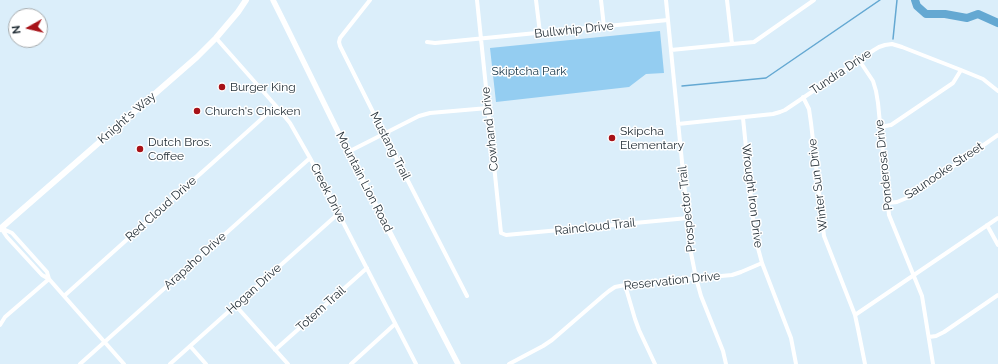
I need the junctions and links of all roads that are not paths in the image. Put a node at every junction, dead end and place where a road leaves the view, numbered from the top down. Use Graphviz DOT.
graph roads {
  1 [pos="246,0"];
  2 [pos="273,0"];
  3 [pos="370,0"];
  4 [pos="477,0"];
  5 [pos="536,0"];
  6 [pos="601,0"];
  7 [pos="666,0"];
  8 [pos="727,0"];
  9 [pos="814,0"];
  10 [pos="668,20"];
  11 [pos="604,27"];
  12 [pos="540,33"];
  13 [pos="216,38"];
  14 [pos="481,39"];
  15 [pos="427,42"];
  16 [pos="732,44"];
  17 [pos="671,50"];
  18 [pos="859,60"];
  19 [pos="961,70"];
  20 [pos="998,91"];
  21 [pos="803,97"];
  22 [pos="276,106"];
  23 [pos="488,108"];
  24 [pos="743,118"];
  25 [pos="678,124"];
  26 [pos="880,127"];
  27 [pos="384,134"];
  28 [pos="998,135"];
  29 [pos="348,152"];
  30 [pos="310,158"];
  31 [pos="888,203"];
  32 [pos="339,213"];
  33 [pos="688,218"];
  34 [pos="998,218"];
  35 [pos="987,225"];
  36 [pos="1,228"];
  37 [pos="503,234"];
  38 [pos="998,245"];
  39 [pos="26,249"];
  40 [pos="21,253"];
  41 [pos="762,263"];
  42 [pos="367,268"];
  43 [pos="913,275"];
  44 [pos="696,278"];
  45 [pos="49,279"];
  46 [pos="626,285"];
  47 [pos="64,296"];
  48 [pos="467,296"];
  49 [pos="998,296"];
  50 [pos="236,306"];
  51 [pos="855,314"];
  52 [pos="0,324"];
  53 [pos="396,324"];
  54 [pos="929,337"];
  55 [pos="104,342"];
  56 [pos="190,346"];
  57 [pos="275,350"];
  58 [pos="456,363"];
  59 [pos="80,364"];
  60 [pos="124,364"];
  61 [pos="170,364"];
  62 [pos="206,364"];
  63 [pos="288,364"];
  64 [pos="351,364"];
  65 [pos="416,364"];
  66 [pos="509,364"];
  67 [pos="655,364"];
  68 [pos="726,364"];
  69 [pos="796,364"];
  70 [pos="865,364"];
  71 [pos="933,364"];
  1 -- 13 [label="main road, Knight's Way"];
  2 -- 29 [label="street, Mountain Lion Road"];
  3 -- 27 [label="street, Mustang Trail"];
  4 -- 14 [label="street, Cowhand Drive"];
  5 -- 12 [label="street"];
  6 -- 11 [label="street"];
  7 -- 10 [label="street, Prospector Trail"];
  8 -- 16 [label="street"];
  9 -- 16 [label="street"];
  10 -- 11 [label="street, Bullwhip Drive"];
  10 -- 17 [label="street, Prospector Trail"];
  11 -- 12 [label="street, Bullwhip Drive"];
  12 -- 14 [label="street, Bullwhip Drive"];
  13 -- 22 [label="street, Creek Drive"];
  13 -- 36 [label="main road, Knight's Way"];
  14 -- 15 [label="street, Bullwhip Drive"];
  14 -- 23 [label="street, Cowhand Drive"];
  16 -- 17 [label="street"];
  17 -- 25 [label="street, Prospector Trail"];
  18 -- 19 [label="street, Tundra Drive"];
  18 -- 21 [label="street, Tundra Drive"];
  18 -- 26 [label="street, Ponderosa Drive"];
  19 -- 20 [label="street, Tundra Drive"];
  19 -- 26 [label="street"];
  21 -- 24 [label="street, Tundra Drive"];
  21 -- 51 [label="street, Winter Sun Drive"];
  22 -- 30 [label="street, Creek Drive"];
  22 -- 47 [label="street, Red Cloud Drive"];
  23 -- 27 [label="street"];
  23 -- 37 [label="street, Cowhand Drive"];
  24 -- 25 [label="street, Tundra Drive"];
  24 -- 41 [label="street, Wrought Iron Drive"];
  25 -- 33 [label="street, Prospector Trail"];
  26 -- 31 [label="street, Ponderosa Drive"];
  27 -- 29 [label="street"];
  27 -- 48 [label="street, Mustang Trail"];
  28 -- 31 [label="street, Saunooke Street"];
  29 -- 58 [label="street, Mountain Lion Road"];
  30 -- 32 [label="street, Creek Drive"];
  30 -- 55 [label="street, Arapaho Drive"];
  31 -- 43 [label="street, Ponderosa Drive"];
  32 -- 42 [label="street, Creek Drive"];
  32 -- 50 [label="street, Hogan Drive"];
  33 -- 37 [label="street, Raincloud Trail"];
  33 -- 44 [label="street, Prospector Trail"];
  34 -- 35 [label="street"];
  35 -- 38 [label="street"];
  35 -- 43 [label="street"];
  36 -- 39 [label="street"];
  36 -- 40 [label="street"];
  39 -- 40 [label="street"];
  39 -- 45 [label="street"];
  40 -- 45 [label="street"];
  41 -- 44 [label="street, Reservation Drive"];
  41 -- 69 [label="street, Wrought Iron Drive"];
  42 -- 53 [label="street, Creek Drive"];
  42 -- 57 [label="street, Totem Trail"];
  43 -- 51 [label="street"];
  43 -- 54 [label="street, Ponderosa Drive"];
  44 -- 46 [label="street, Reservation Drive"];
  44 -- 68 [label="street, Prospector Trail"];
  45 -- 47 [label="street"];
  45 -- 52 [label="street"];
  46 -- 66 [label="street, Reservation Drive"];
  46 -- 67 [label="street"];
  47 -- 55 [label="street"];
  49 -- 54 [label="street"];
  50 -- 56 [label="street, Hogan Drive"];
  50 -- 57 [label="street"];
  51 -- 70 [label="street, Winter Sun Drive"];
  53 -- 64 [label="street"];
  53 -- 65 [label="street, Creek Drive"];
  54 -- 71 [label="street, Ponderosa Drive"];
  55 -- 59 [label="street, Arapaho Drive"];
  55 -- 60 [label="street"];
  56 -- 61 [label="street, Hogan Drive"];
  56 -- 62 [label="street"];
  57 -- 63 [label="street"];
}
